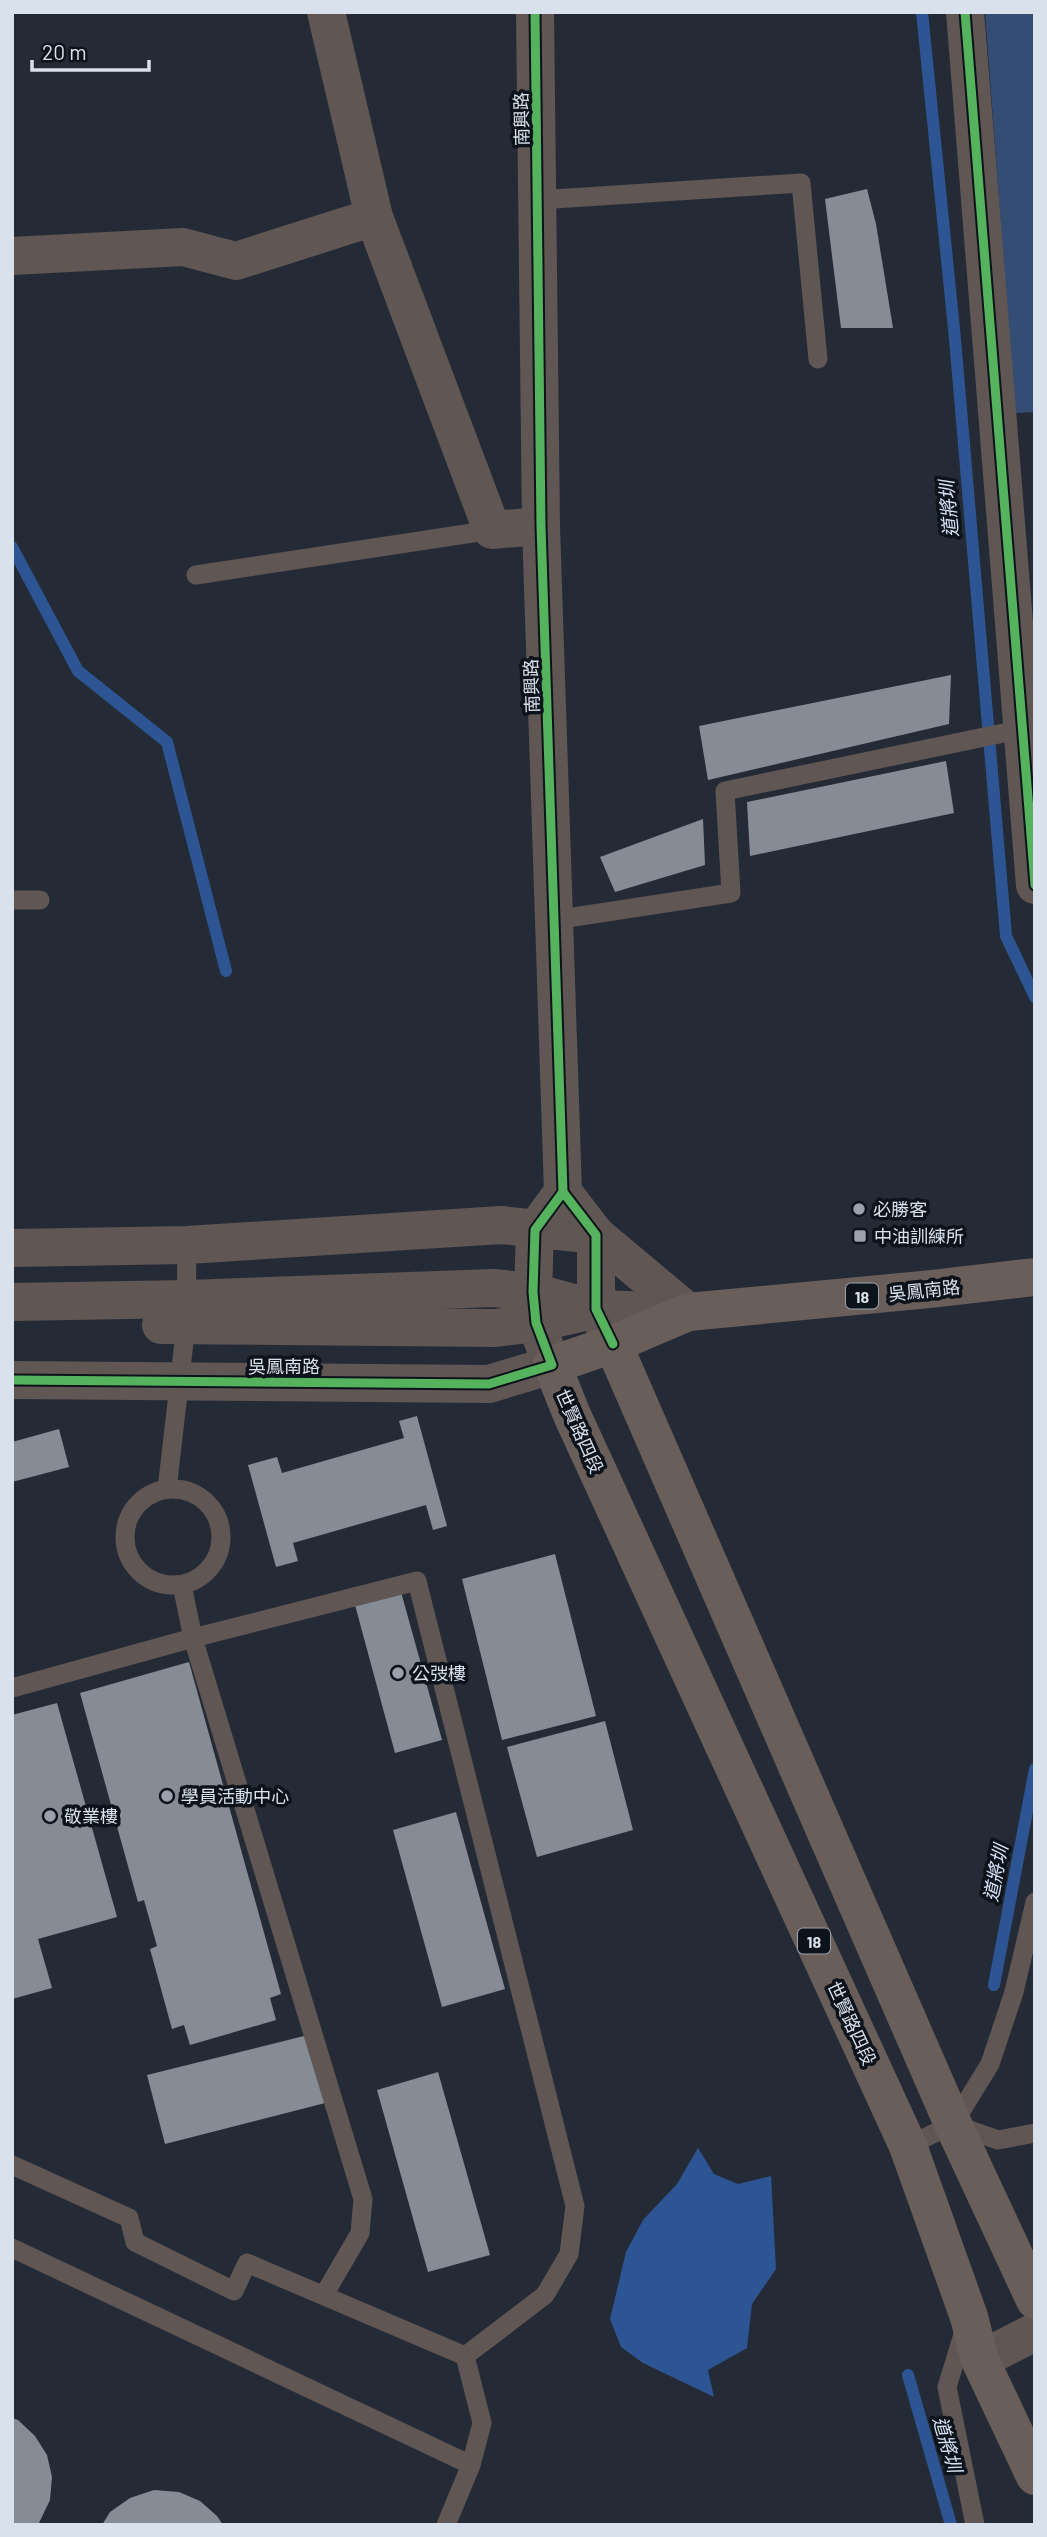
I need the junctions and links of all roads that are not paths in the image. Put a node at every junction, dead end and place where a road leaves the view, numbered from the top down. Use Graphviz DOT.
graph roads {
  1 [pos="327,12"];
  2 [pos="535,12"];
  3 [pos="965,12"];
  4 [pos="538,200"];
  5 [pos="374,217"];
  6 [pos="12,256"];
  7 [pos="818,359"];
  8 [pos="541,526"];
  9 [pos="492,530"];
  10 [pos="196,575"];
  11 [pos="1023,729"];
  12 [pos="1035,885"];
  13 [pos="12,900"];
  14 [pos="40,900"];
  15 [pos="554,920"];
  16 [pos="563,1192"];
  17 [pos="535,1230"];
  18 [pos="596,1236"];
  19 [pos="187,1245"];
  20 [pos="12,1248"];
  21 [pos="1035,1277"];
  22 [pos="12,1302"];
  23 [pos="534,1307"];
  24 [pos="596,1309"];
  25 [pos="187,1312"];
  26 [pos="688,1312"];
  27 [pos="12,1326"];
  28 [pos="614,1344"];
  29 [pos="552,1365"];
  30 [pos="12,1380"];
  31 [pos="178,1381"];
  32 [pos="167,1489"];
  33 [pos="182,1585"];
  34 [pos="193,1638"];
  35 [pos="12,1688"];
  36 [pos="1035,1902"];
  37 [pos="953,2124"];
  38 [pos="1035,2133"];
  39 [pos="908,2146"];
  40 [pos="12,2165"];
  41 [pos="12,2248"];
  42 [pos="324,2295"];
  43 [pos="1035,2300"];
  44 [pos="969,2317"];
  45 [pos="1035,2332"];
  46 [pos="464,2356"];
  47 [pos="980,2360"];
  48 [pos="471,2465"];
  49 [pos="1035,2476"];
  50 [pos="446,2525"];
  51 [pos="975,2525"];
  1 -- 5 [label="street"];
  2 -- 4 [label="street, 南興路"];
  3 -- 11 [label="street"];
  4 -- 7 [label="lane"];
  4 -- 8 [label="street, 南興路"];
  5 -- 6 [label="street"];
  5 -- 9 [label="street"];
  8 -- 9 [label="street"];
  8 -- 15 [label="street, 南興路"];
  9 -- 10 [label="lane"];
  11 -- 12 [label="street"];
  11 -- 15 [label="lane"];
  13 -- 14 [label="lane"];
  15 -- 16 [label="street, 南興路"];
  16 -- 17 [label="street"];
  16 -- 18 [label="street"];
  17 -- 18 [label="street"];
  17 -- 19 [label="street"];
  17 -- 23 [label="street"];
  18 -- 24 [label="street"];
  18 -- 26 [label="street"];
  19 -- 20 [label="street"];
  19 -- 25 [label="lane"];
  21 -- 26 [label="main road, 吳鳳南路 / 18"];
  22 -- 25 [label="street, 吳鳳南路"];
  23 -- 24 [label="street, 吳鳳南路"];
  23 -- 25 [label="street, 吳鳳南路"];
  23 -- 29 [label="street"];
  24 -- 26 [label="street, 吳鳳南路"];
  24 -- 28 [label="street"];
  25 -- 27 [label="street, 吳鳳南路"];
  25 -- 31 [label="lane"];
  26 -- 28 [label="main road, 吳鳳南路 / 18"];
  28 -- 29 [label="main road, 世賢路四段 / 18"];
  28 -- 37 [label="main road"];
  29 -- 31 [label="street, 吳鳳南路"];
  29 -- 39 [label="main road, 世賢路四段 / 18"];
  30 -- 31 [label="street, 吳鳳南路"];
  31 -- 32 [label="lane"];
  32 -- 33 [label="lane"];
  32 -- 33 [label="lane"];
  33 -- 34 [label="lane"];
  34 -- 35 [label="lane"];
  34 -- 42 [label="lane"];
  34 -- 46 [label="lane"];
  36 -- 37 [label="lane"];
  37 -- 38 [label="lane"];
  37 -- 39 [label="lane"];
  37 -- 43 [label="main road"];
  39 -- 44 [label="main road, 世賢路四段 / 18"];
  40 -- 42 [label="lane"];
  41 -- 48 [label="lane"];
  42 -- 46 [label="lane"];
  44 -- 47 [label="main road, 世賢路四段 / 18"];
  44 -- 51 [label="lane"];
  45 -- 47 [label="street"];
  46 -- 48 [label="lane"];
  47 -- 49 [label="main road, 世賢路四段 / 18"];
  48 -- 50 [label="lane"];
}
